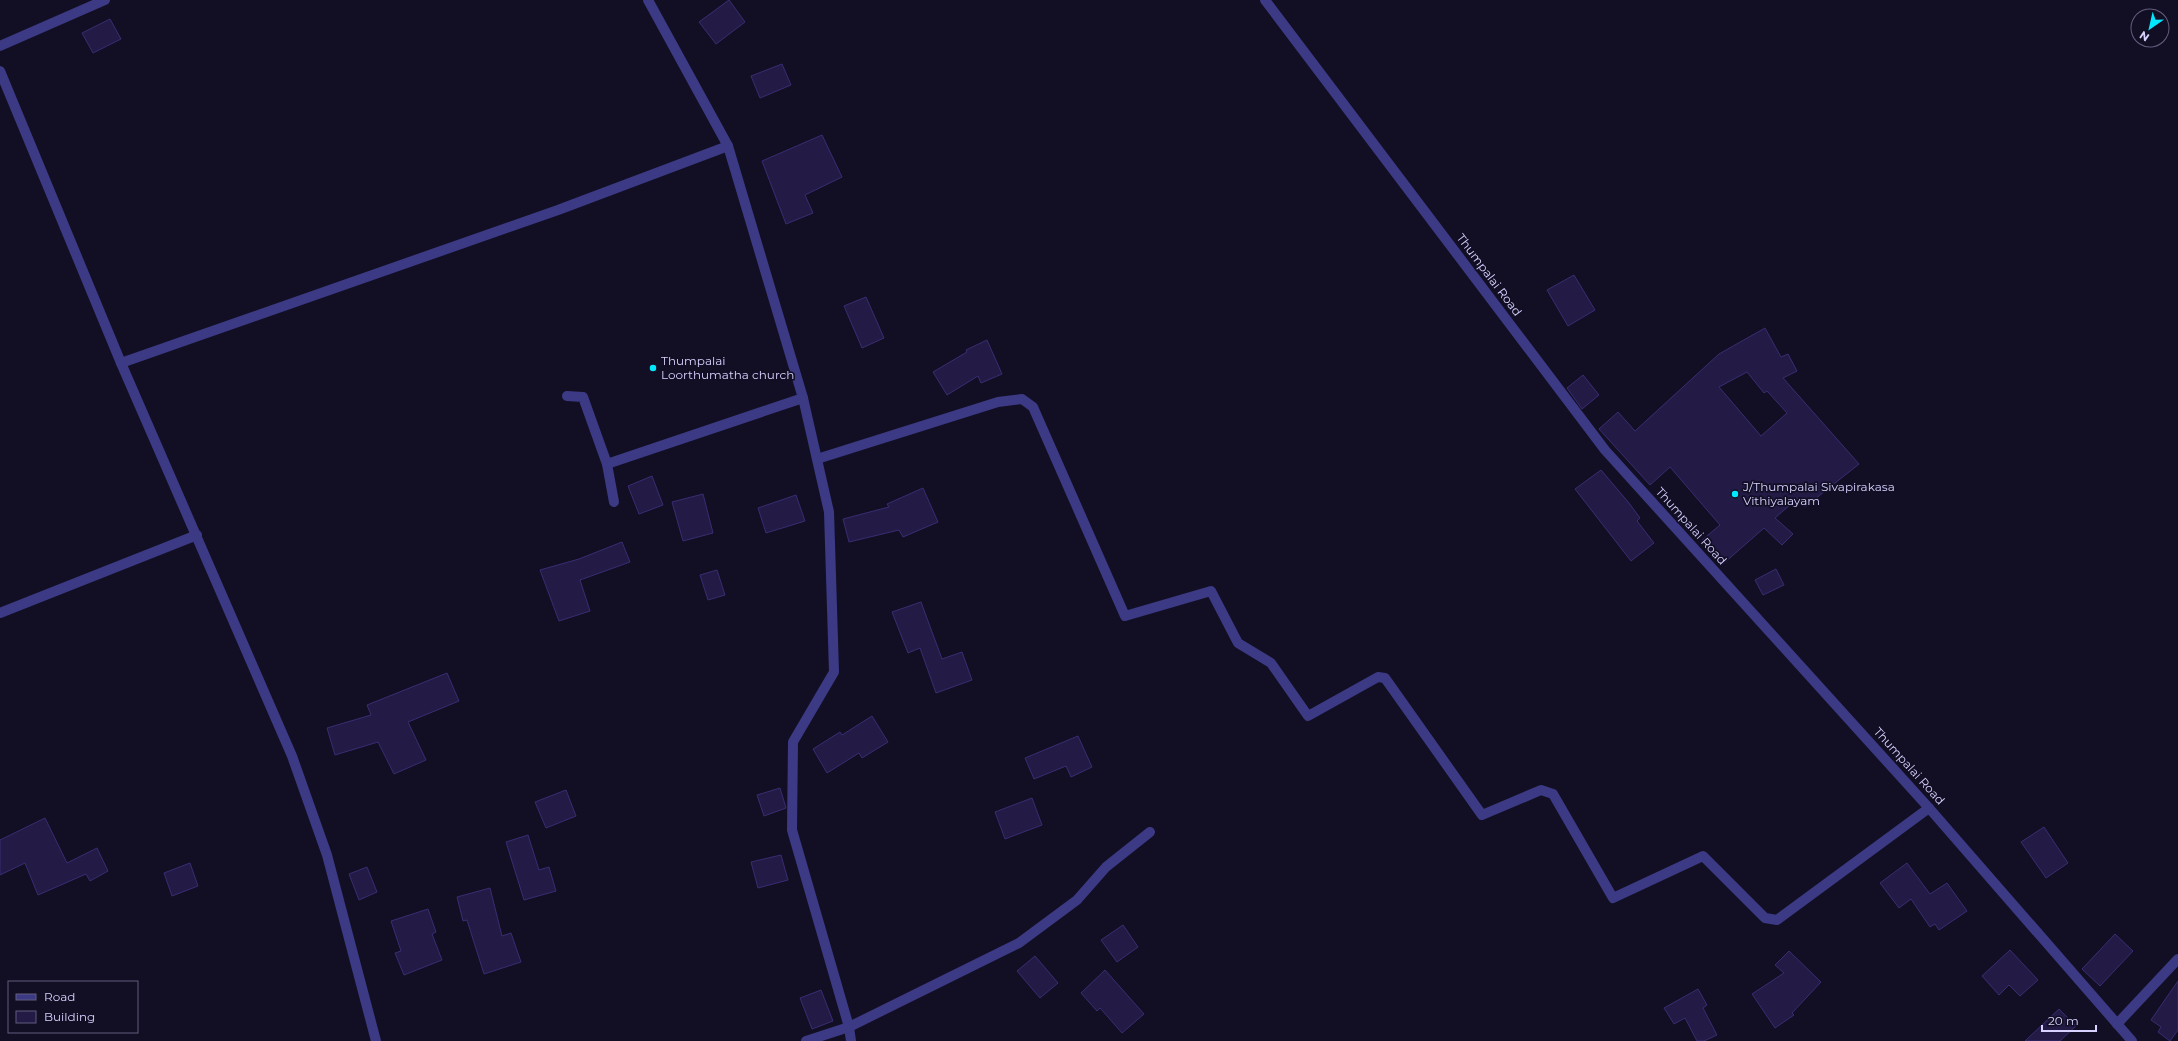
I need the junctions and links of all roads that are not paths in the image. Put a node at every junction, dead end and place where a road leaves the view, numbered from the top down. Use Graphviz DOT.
graph roads {
  1 [pos="105,0"];
  2 [pos="648,0"];
  3 [pos="1265,0"];
  4 [pos="0,46"];
  5 [pos="0,71"];
  6 [pos="728,146"];
  7 [pos="121,363"];
  8 [pos="567,396"];
  9 [pos="803,398"];
  10 [pos="817,459"];
  11 [pos="607,464"];
  12 [pos="614,502"];
  13 [pos="196,535"];
  14 [pos="0,613"];
  15 [pos="1929,808"];
  16 [pos="1150,832"];
  17 [pos="2178,959"];
  18 [pos="2117,1024"];
  19 [pos="849,1027"];
  20 [pos="376,1041"];
  21 [pos="806,1041"];
  22 [pos="851,1041"];
  23 [pos="2132,1041"];
  1 -- 4 [label="street"];
  2 -- 6 [label="street"];
  3 -- 15 [label="street, Thumpalai Road"];
  5 -- 7 [label="street"];
  6 -- 7 [label="street"];
  6 -- 9 [label="street"];
  7 -- 13 [label="street"];
  8 -- 11 [label="street"];
  9 -- 10 [label="street"];
  9 -- 11 [label="street"];
  10 -- 15 [label="street"];
  10 -- 19 [label="street"];
  11 -- 12 [label="street"];
  13 -- 14 [label="street"];
  13 -- 20 [label="street"];
  15 -- 18 [label="street, Thumpalai Road"];
  16 -- 19 [label="street"];
  17 -- 18 [label="street"];
  18 -- 23 [label="street, Thumpalai Road"];
  19 -- 21 [label="street"];
  19 -- 22 [label="street"];
}
